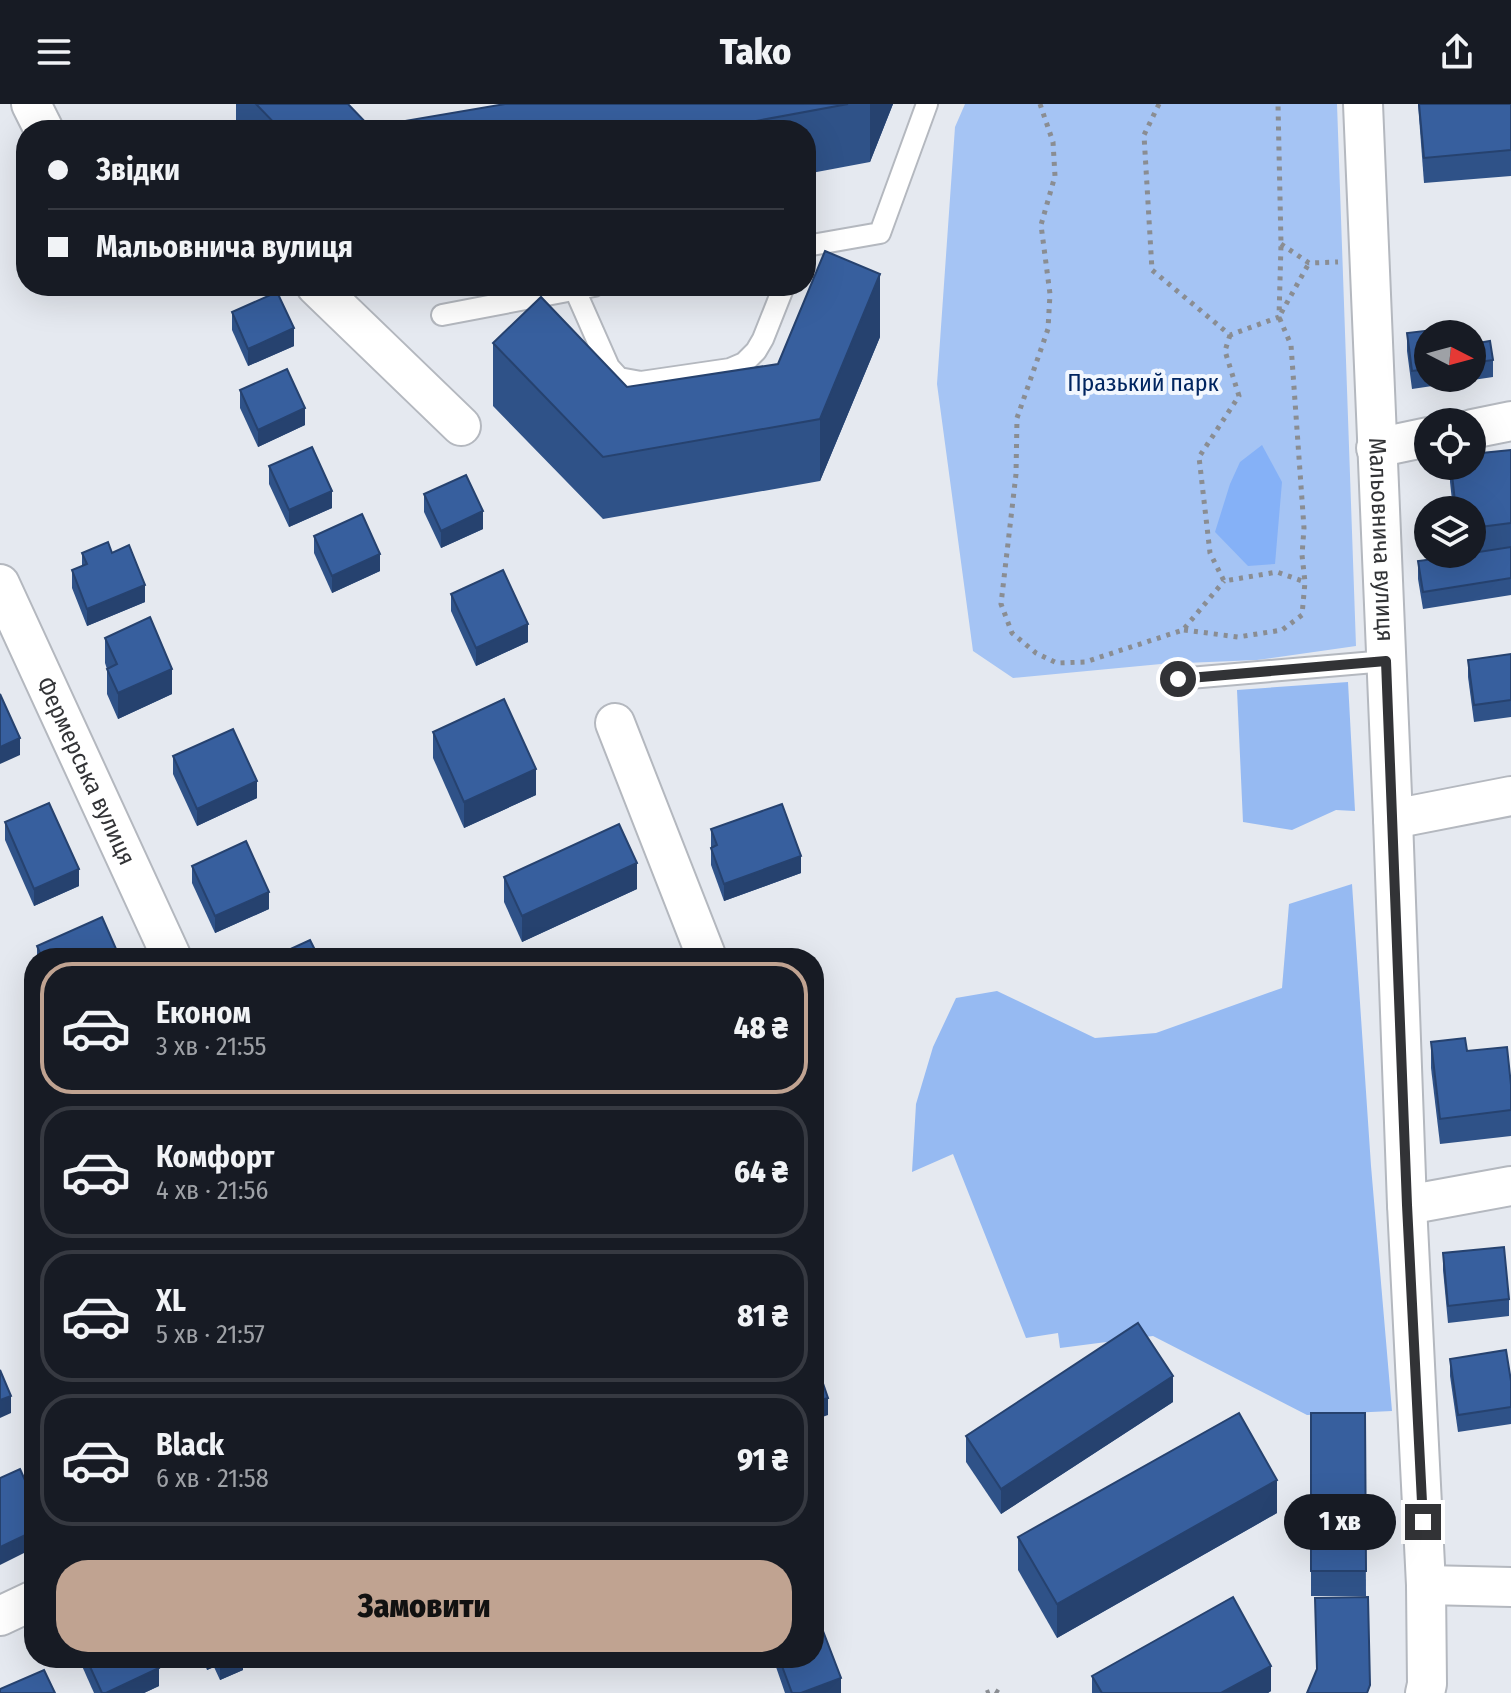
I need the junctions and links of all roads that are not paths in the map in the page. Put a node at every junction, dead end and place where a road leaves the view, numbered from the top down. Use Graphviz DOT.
graph roads {
  1 [pos="927,104"];
  2 [pos="1363,104"];
  3 [pos="816,244"];
  4 [pos="326,296"];
  5 [pos="542,296"];
  6 [pos="587,296"];
  7 [pos="780,296"];
  8 [pos="442,315"];
  9 [pos="1511,421"];
  10 [pos="461,426"];
  11 [pos="1486,426"];
  12 [pos="1414,440"];
  13 [pos="1376,448"];
  14 [pos="0,584"];
  15 [pos="1386,661"];
  16 [pos="1178,679"];
  17 [pos="615,723"];
  18 [pos="1511,796"];
  19 [pos="1393,819"];
  20 [pos="167,948"];
  21 [pos="703,948"];
  22 [pos="1511,1186"];
  23 [pos="1407,1205"];
  24 [pos="1426,1585"];
  25 [pos="1511,1587"];
  26 [pos="24,1605"];
  27 [pos="0,1616"];
  28 [pos="1425,1693"];
  1 -- 3 [label="lane"];
  2 -- 13 [label="street, Мальовнича вулиця"];
  4 -- 10 [label="street"];
  5 -- 8 [label="lane"];
  6 -- 7 [label="lane"];
  9 -- 11 [label="street"];
  12 -- 13 [label="street"];
  13 -- 15 [label="street, Мальовнича вулиця"];
  14 -- 20 [label="street, Фермерська вулиця"];
  15 -- 16 [label="lane"];
  15 -- 19 [label="street, Мальовнича вулиця"];
  17 -- 21 [label="street"];
  18 -- 19 [label="street"];
  19 -- 23 [label="street, Мальовнича вулиця"];
  22 -- 23 [label="street"];
  23 -- 24 [label="street, Мальовнича вулиця"];
  24 -- 25 [label="street"];
  24 -- 28 [label="street, Мальовнича вулиця"];
  26 -- 27 [label="street"];
}
